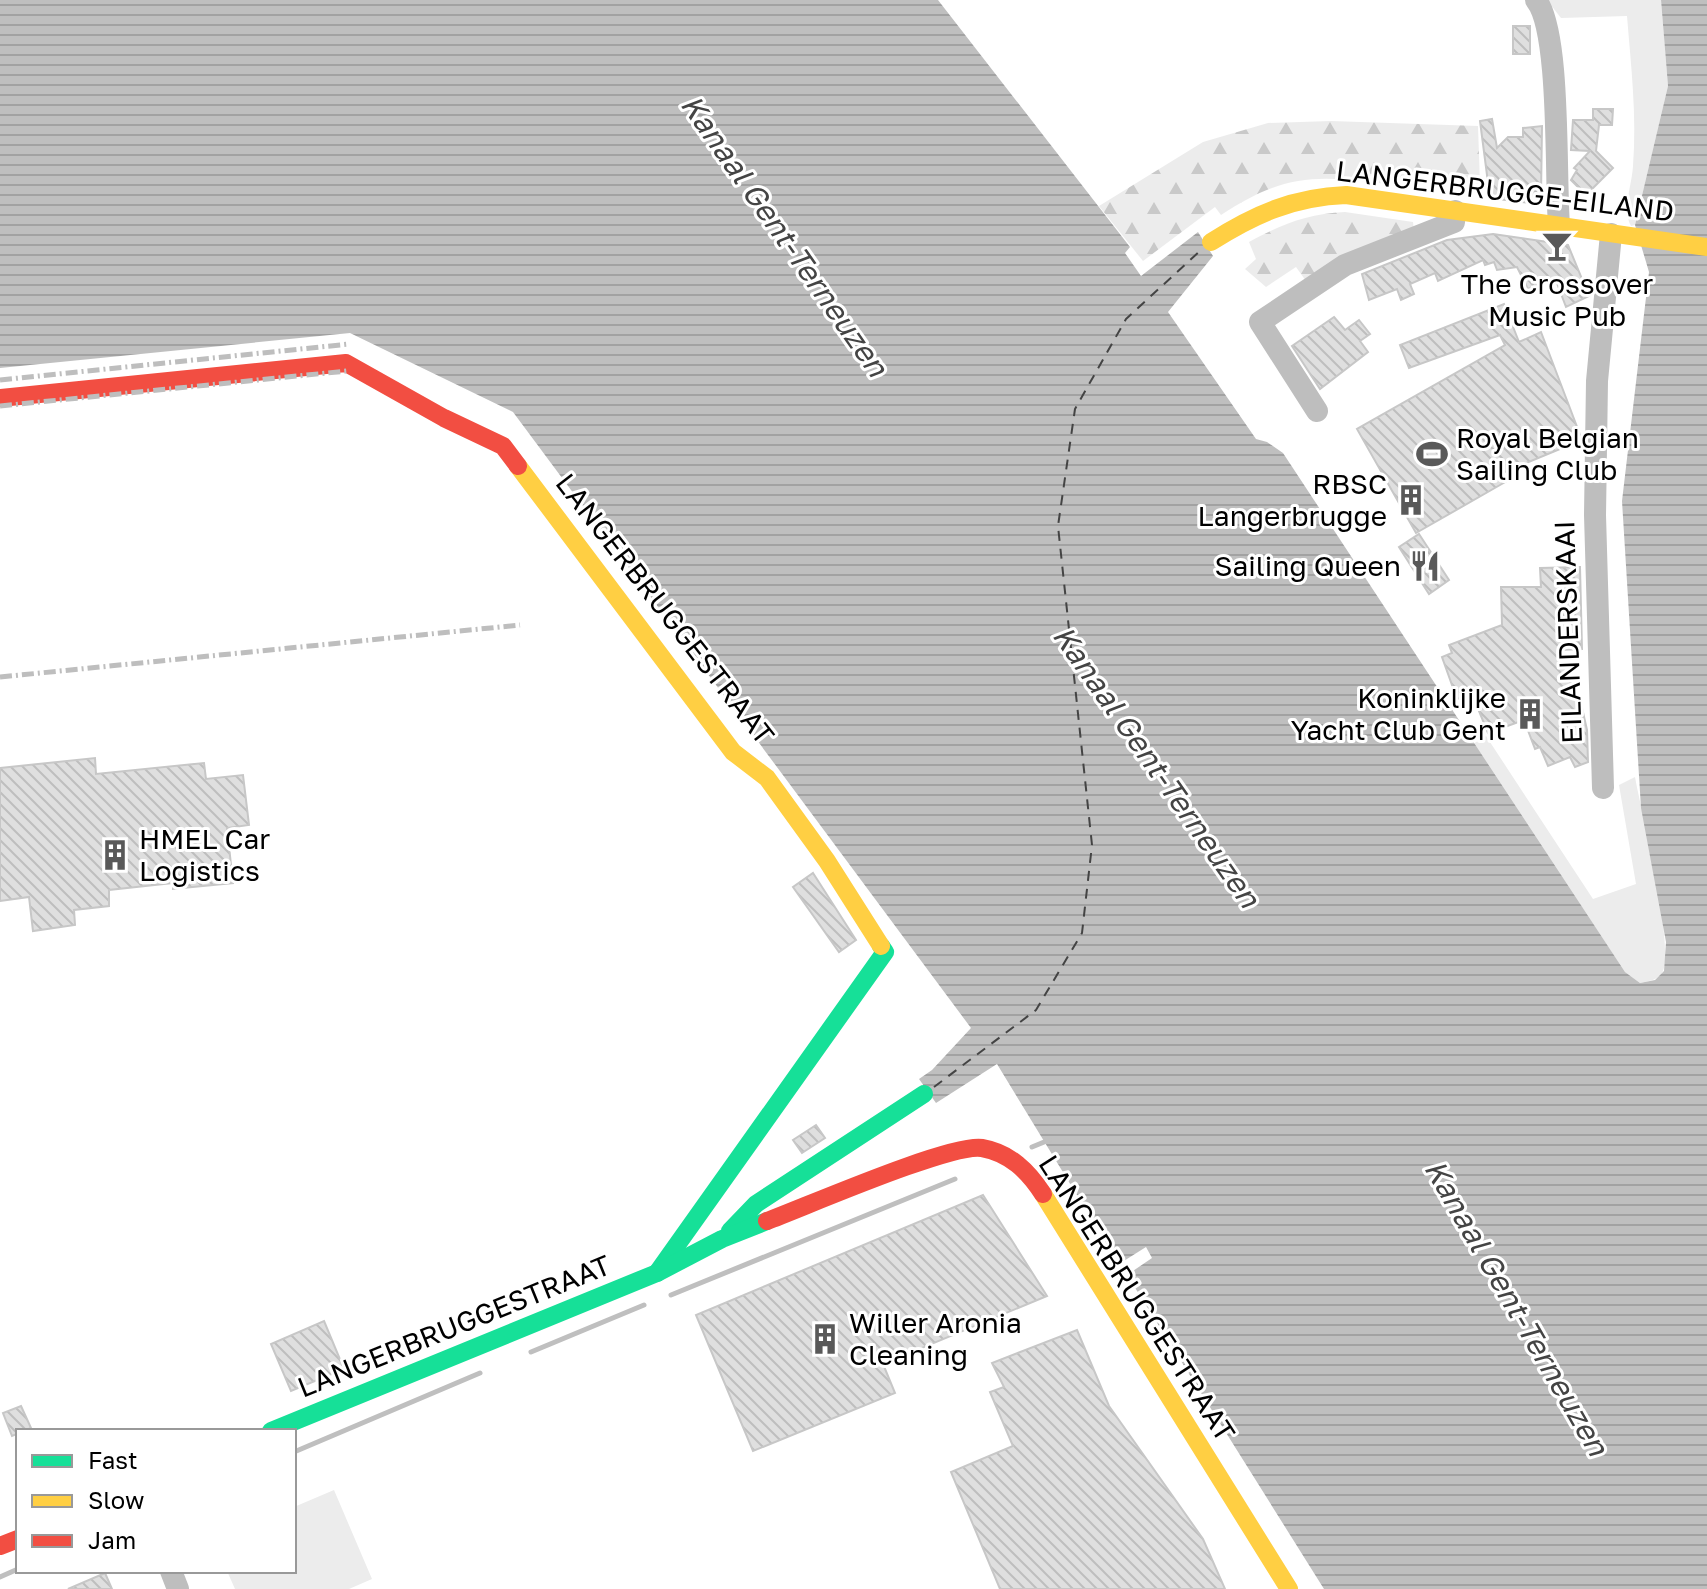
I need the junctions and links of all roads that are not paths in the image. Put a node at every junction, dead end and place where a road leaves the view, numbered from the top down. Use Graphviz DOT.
graph roads {
  1 [pos="1536,0"];
  2 [pos="1455,211"];
  3 [pos="1559,225"];
  4 [pos="1611,234"];
  5 [pos="1211,242"];
  6 [pos="1707,247"];
  7 [pos="0,398"];
  8 [pos="1317,411"];
  9 [pos="1603,788"];
  10 [pos="924,1094"];
  11 [pos="722,1239"];
  12 [pos="657,1273"];
  13 [pos="276,1429"];
  14 [pos="1289,1589"];
  1 -- 3 [label="street"];
  2 -- 3 [label="street, LANGERBRUGGE-EILAND"];
  2 -- 5 [label="street, LANGERBRUGGE-EILAND"];
  2 -- 8 [label="street"];
  3 -- 4 [label="street, LANGERBRUGGE-EILAND"];
  4 -- 6 [label="street, LANGERBRUGGE-EILAND"];
  4 -- 9 [label="street, EILANDERSKAAI"];
  7 -- 12 [label="street, LANGERBRUGGESTRAAT"];
  10 -- 11 [label="street"];
  11 -- 12 [label="street, LANGERBRUGGESTRAAT"];
  11 -- 14 [label="street, LANGERBRUGGESTRAAT"];
  12 -- 13 [label="street, LANGERBRUGGESTRAAT"];
}
